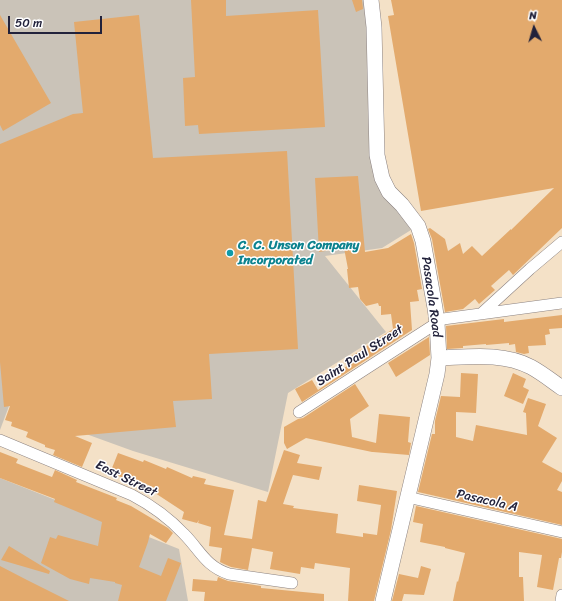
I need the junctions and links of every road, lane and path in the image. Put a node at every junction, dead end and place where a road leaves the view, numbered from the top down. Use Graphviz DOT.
graph roads {
  1 [pos="371,0"];
  2 [pos="562,242"];
  3 [pos="562,303"];
  4 [pos="482,313"];
  5 [pos="437,323"];
  6 [pos="439,358"];
  7 [pos="562,388"];
  8 [pos="299,412"];
  9 [pos="0,440"];
  10 [pos="407,497"];
  11 [pos="562,532"];
  12 [pos="292,583"];
  13 [pos="562,595"];
  14 [pos="383,601"];
  15 [pos="561,601"];
  1 -- 5 [label="street, Pasacola Road"];
  2 -- 4 [label="street"];
  3 -- 4 [label="street, Saint Paul Street"];
  4 -- 5 [label="street, Saint Paul Street"];
  5 -- 6 [label="street, Pasacola Road"];
  5 -- 8 [label="street, Saint Paul Street"];
  6 -- 7 [label="street"];
  6 -- 10 [label="street, Pasacola Road"];
  9 -- 12 [label="street, East Street"];
  10 -- 11 [label="street, Pasacola A"];
  10 -- 14 [label="street, Pasacola Road"];
  13 -- 15 [label="street"];
}
